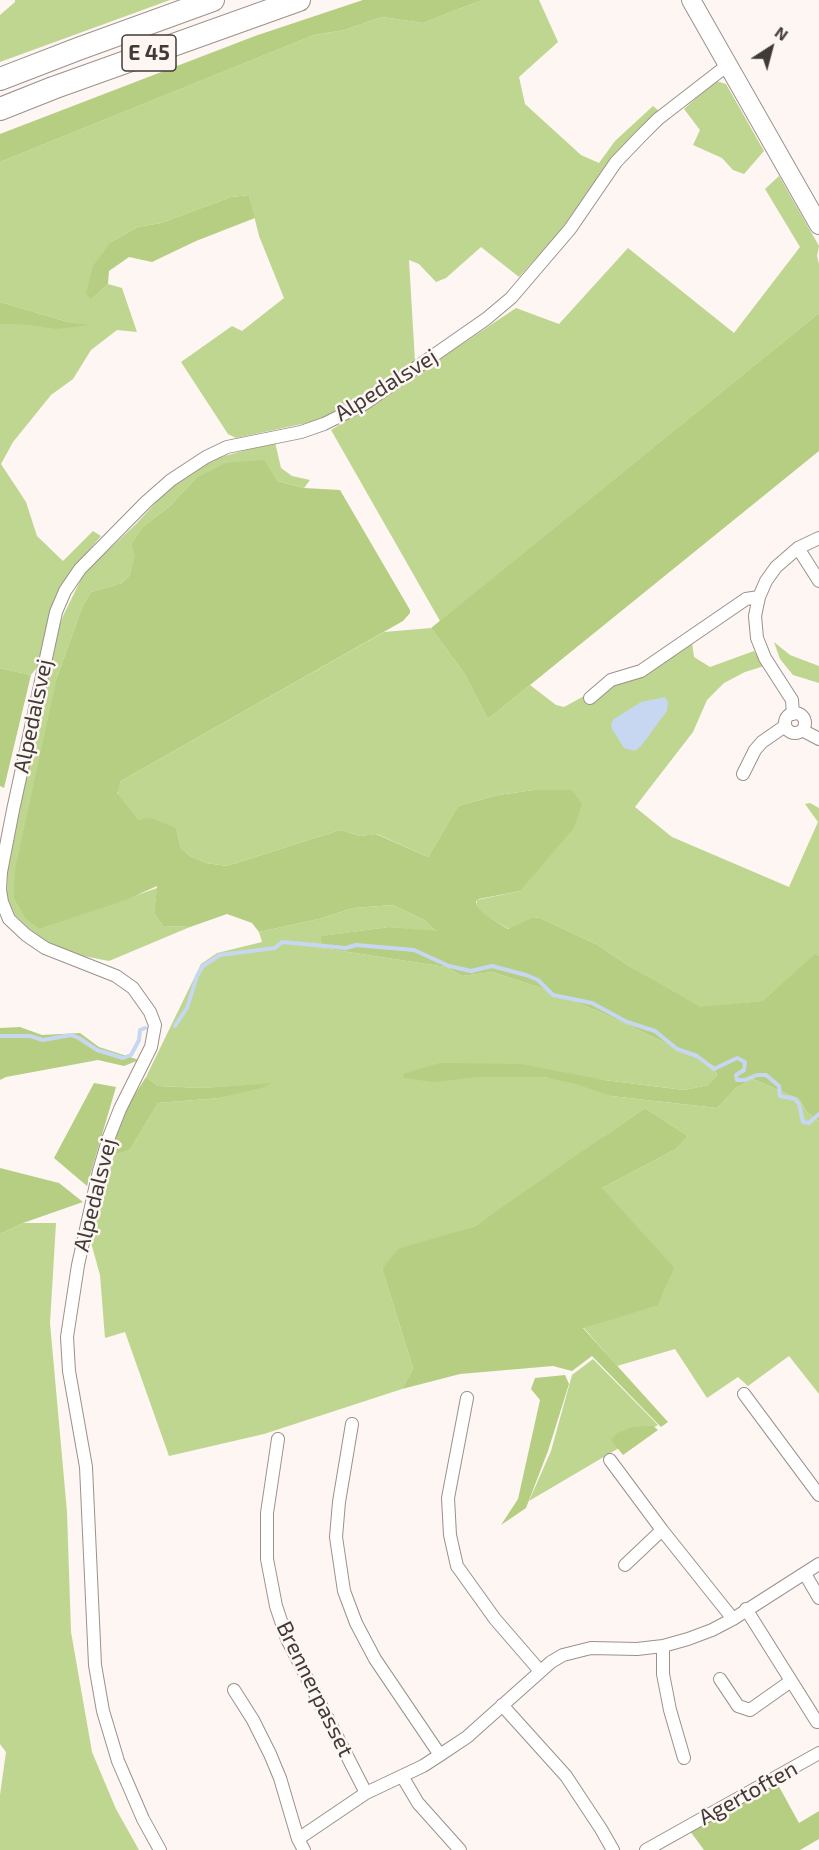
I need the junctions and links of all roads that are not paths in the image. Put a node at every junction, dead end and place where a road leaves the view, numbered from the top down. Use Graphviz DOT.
graph roads {
  1 [pos="213,0"];
  2 [pos="299,0"];
  3 [pos="691,0"];
  4 [pos="729,64"];
  5 [pos="0,79"];
  6 [pos="0,109"];
  7 [pos="819,225"];
  8 [pos="819,538"];
  9 [pos="798,548"];
  10 [pos="819,581"];
  11 [pos="759,597"];
  12 [pos="590,698"];
  13 [pos="793,714"];
  14 [pos="785,726"];
  15 [pos="802,730"];
  16 [pos="819,739"];
  17 [pos="743,774"];
  18 [pos="744,1394"];
  19 [pos="467,1398"];
  20 [pos="352,1424"];
  21 [pos="278,1439"];
  22 [pos="610,1460"];
  23 [pos="819,1495"];
  24 [pos="662,1530"];
  25 [pos="819,1564"];
  26 [pos="625,1565"];
  27 [pos="805,1574"];
  28 [pos="819,1598"];
  29 [pos="746,1609"];
  30 [pos="732,1619"];
  31 [pos="663,1646"];
  32 [pos="540,1671"];
  33 [pos="720,1679"];
  34 [pos="791,1681"];
  35 [pos="234,1690"];
  36 [pos="502,1705"];
  37 [pos="817,1722"];
  38 [pos="819,1753"];
  39 [pos="440,1755"];
  40 [pos="684,1758"];
  41 [pos="402,1776"];
  42 [pos="366,1792"];
  43 [pos="301,1845"];
  44 [pos="160,1850"];
  45 [pos="460,1850"];
  46 [pos="613,1850"];
  47 [pos="646,1850"];
  1 -- 5 [label="highway, E 45"];
  2 -- 6 [label="highway, E 45"];
  3 -- 4 [label="main road"];
  4 -- 7 [label="main road"];
  4 -- 44 [label="street, Alpedalsvej"];
  8 -- 9 [label="street"];
  9 -- 10 [label="street"];
  9 -- 11 [label="street"];
  11 -- 12 [label="street"];
  11 -- 13 [label="street"];
  13 -- 14 [label="street"];
  13 -- 15 [label="street"];
  14 -- 15 [label="street"];
  14 -- 17 [label="street"];
  15 -- 16 [label="street"];
  18 -- 23 [label="street"];
  19 -- 32 [label="street"];
  20 -- 39 [label="street"];
  21 -- 42 [label="street, Brennerpasset"];
  22 -- 24 [label="street"];
  24 -- 26 [label="street"];
  24 -- 30 [label="street"];
  25 -- 27 [label="street"];
  27 -- 28 [label="street"];
  27 -- 29 [label="street"];
  29 -- 30 [label="street"];
  29 -- 34 [label="street"];
  30 -- 31 [label="street"];
  31 -- 32 [label="street"];
  31 -- 40 [label="street"];
  32 -- 36 [label="street"];
  33 -- 34 [label="street"];
  34 -- 37 [label="street"];
  35 -- 43 [label="street"];
  36 -- 39 [label="street"];
  36 -- 46 [label="street"];
  38 -- 47 [label="street, Agertoften"];
  39 -- 41 [label="street"];
  41 -- 42 [label="street"];
  41 -- 45 [label="street"];
  42 -- 43 [label="street"];
}
